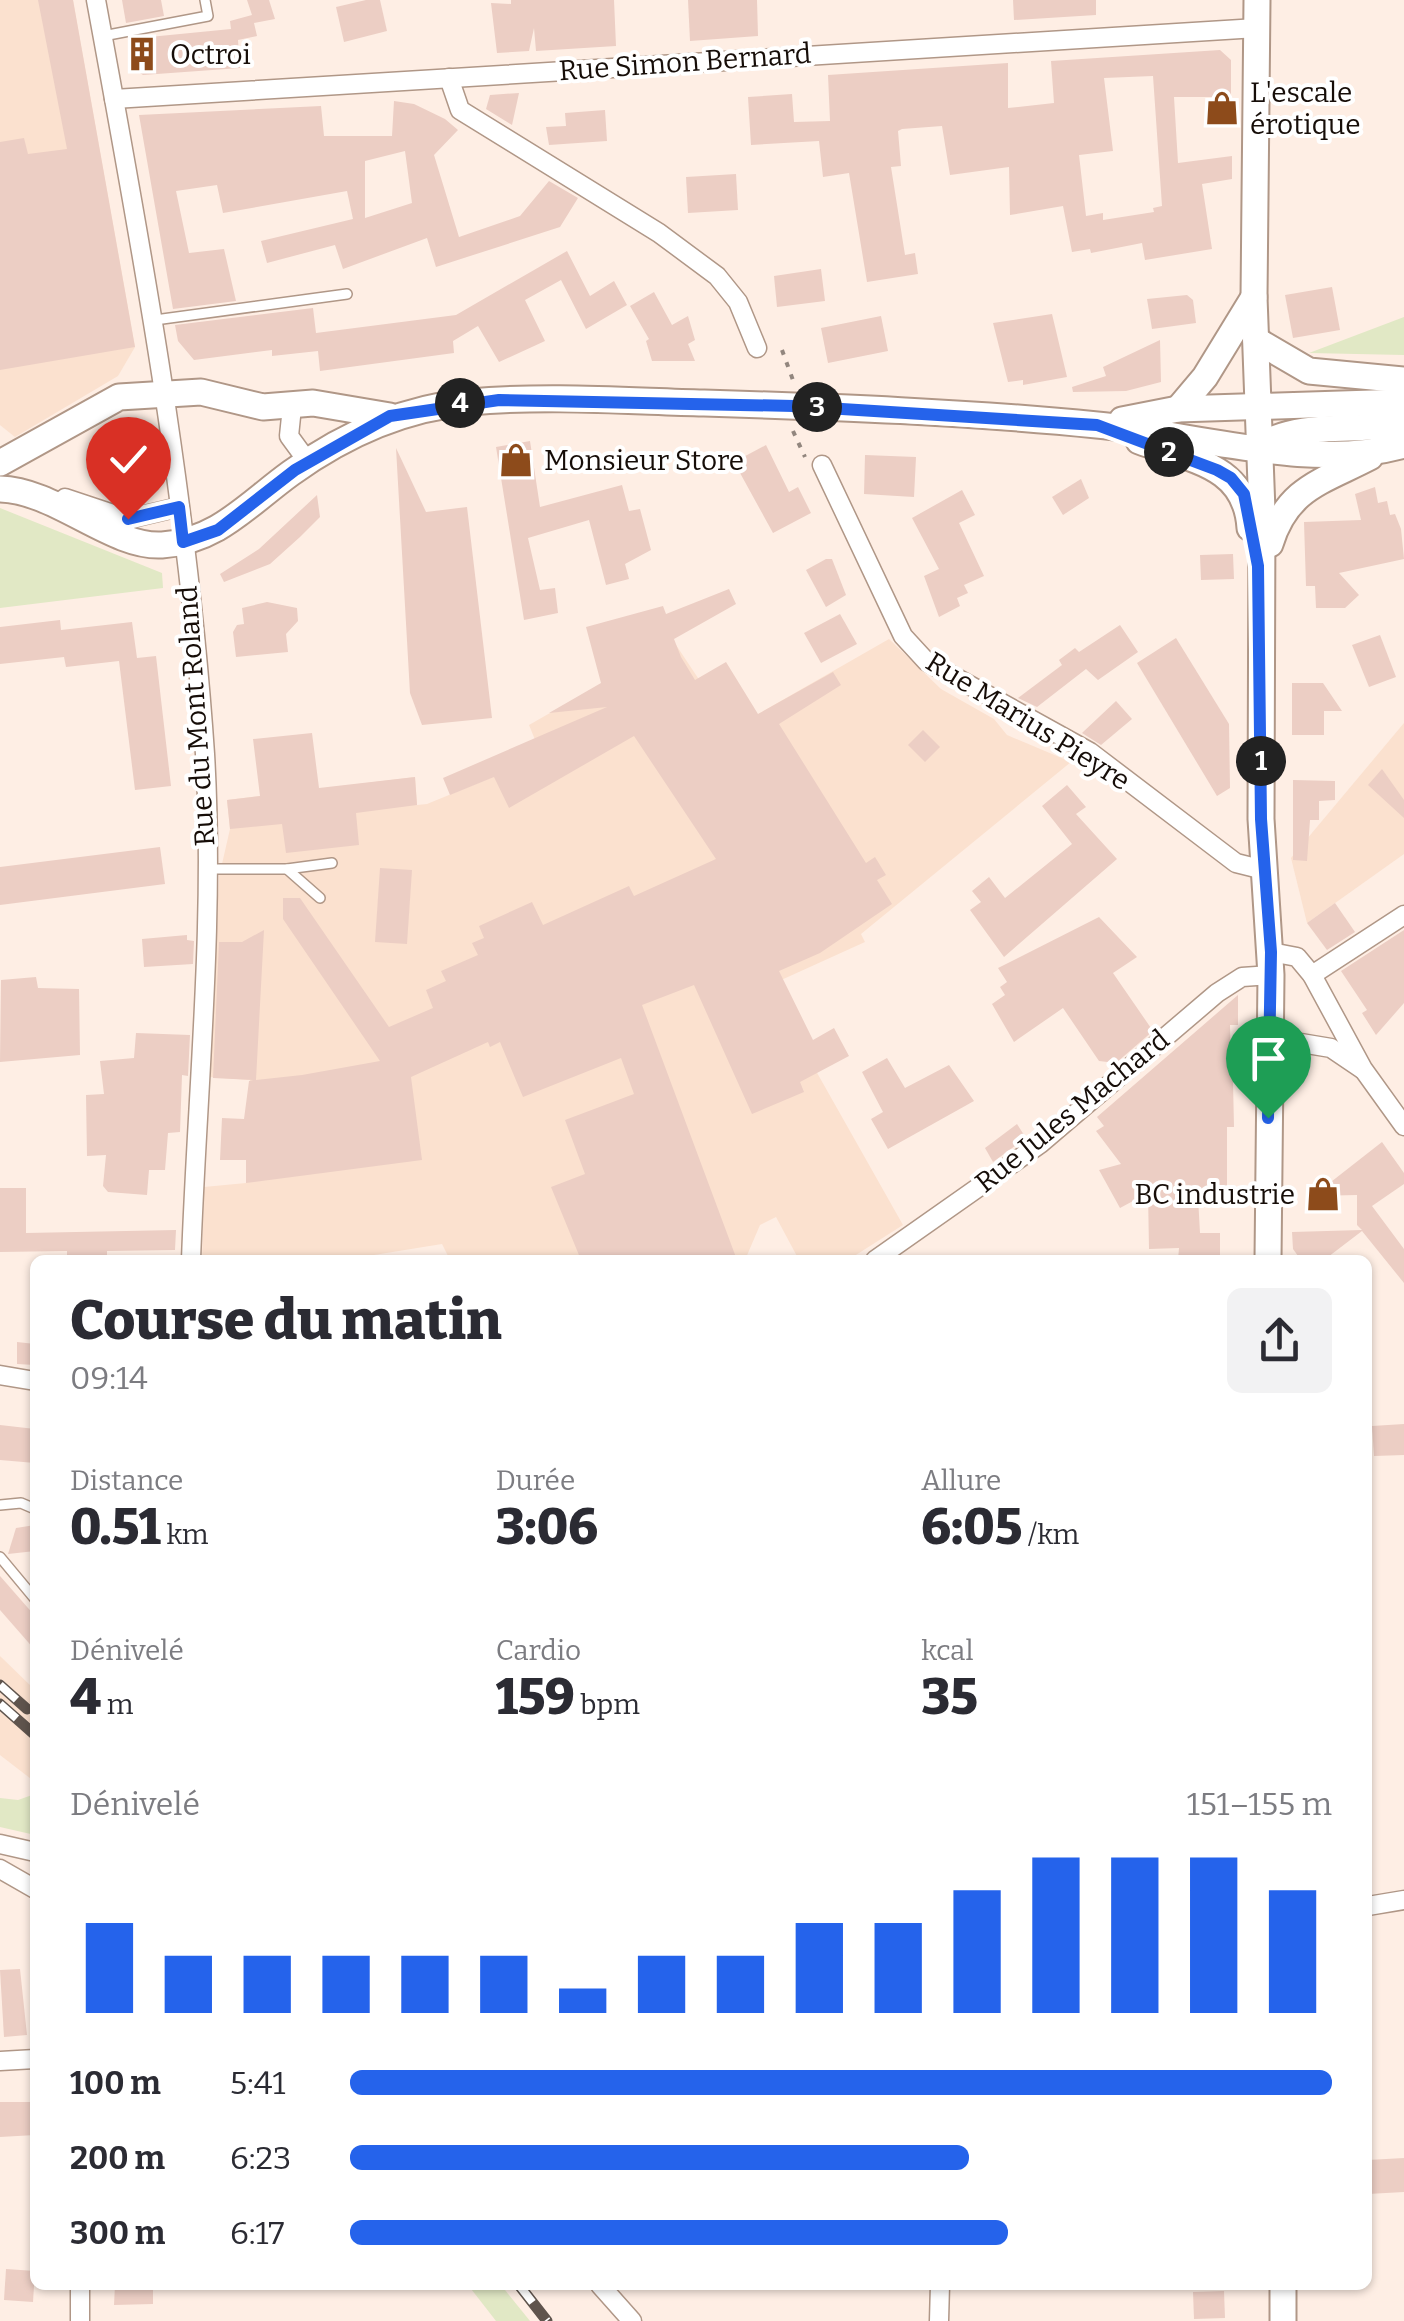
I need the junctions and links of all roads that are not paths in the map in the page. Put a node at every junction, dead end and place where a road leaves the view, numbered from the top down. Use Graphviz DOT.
graph roads {
  1 [pos="96,0"];
  2 [pos="205,0"];
  3 [pos="1257,0"];
  4 [pos="1257,28"];
  5 [pos="103,36"];
  6 [pos="448,78"];
  7 [pos="114,99"];
  8 [pos="348,294"];
  9 [pos="1254,297"];
  10 [pos="155,320"];
  11 [pos="1256,340"];
  12 [pos="757,348"];
  13 [pos="1404,380"];
  14 [pos="165,393"];
  15 [pos="1404,402"];
  16 [pos="334,406"];
  17 [pos="292,407"];
  18 [pos="1258,408"];
  19 [pos="1178,409"];
  20 [pos="390,416"];
  21 [pos="1404,423"];
  22 [pos="1097,425"];
  23 [pos="339,445"];
  24 [pos="1404,445"];
  25 [pos="1260,446"];
  26 [pos="1378,453"];
  27 [pos="0,462"];
  28 [pos="308,462"];
  29 [pos="822,465"];
  30 [pos="0,489"];
  31 [pos="38,494"];
  32 [pos="179,507"];
  33 [pos="183,542"];
  34 [pos="1258,566"];
  35 [pos="332,862"];
  36 [pos="206,868"];
  37 [pos="287,869"];
  38 [pos="1264,870"];
  39 [pos="320,898"];
  40 [pos="1404,914"];
  41 [pos="1271,964"];
  42 [pos="1312,975"];
  43 [pos="1271,1038"];
  44 [pos="1363,1069"];
  45 [pos="1404,1126"];
  46 [pos="191,1255"];
  47 [pos="883,1255"];
  48 [pos="1268,1255"];
  49 [pos="0,1374"];
  50 [pos="30,1379"];
  51 [pos="0,1505"];
  52 [pos="30,1506"];
  53 [pos="0,1557"];
  54 [pos="30,1593"];
  55 [pos="0,1844"];
  56 [pos="30,1851"];
  57 [pos="0,1868"];
  58 [pos="30,1886"];
  59 [pos="1404,1900"];
  60 [pos="1372,1905"];
  61 [pos="30,2059"];
  62 [pos="0,2060"];
  63 [pos="80,2290"];
  64 [pos="604,2290"];
  65 [pos="940,2290"];
  66 [pos="1283,2290"];
  67 [pos="80,2321"];
  68 [pos="632,2321"];
  69 [pos="939,2321"];
  70 [pos="1284,2321"];
  1 -- 5 [label="street, Rue du Mont Roland"];
  2 -- 5 [label="lane"];
  3 -- 4 [label="main road"];
  4 -- 6 [label="street, Rue Simon Bernard"];
  4 -- 9 [label="main road"];
  5 -- 7 [label="street, Rue du Mont Roland"];
  6 -- 7 [label="street, Rue Simon Bernard"];
  6 -- 12 [label="street"];
  7 -- 10 [label="street, Rue du Mont Roland"];
  8 -- 10 [label="lane"];
  9 -- 11 [label="main road"];
  9 -- 19 [label="main road"];
  10 -- 14 [label="street, Rue du Mont Roland"];
  11 -- 13 [label="main road"];
  11 -- 18 [label="main road"];
  14 -- 17 [label="main road"];
  14 -- 27 [label="main road"];
  14 -- 32 [label="street, Rue du Mont Roland"];
  15 -- 18 [label="main road"];
  16 -- 17 [label="main road"];
  16 -- 20 [label="main road"];
  16 -- 23 [label="street"];
  17 -- 28 [label="street"];
  18 -- 19 [label="main road"];
  18 -- 25 [label="main road"];
  19 -- 22 [label="main road"];
  20 -- 22 [label="main road"];
  20 -- 23 [label="main road"];
  21 -- 25 [label="main road"];
  22 -- 25 [label="main road"];
  22 -- 34 [label="main road"];
  23 -- 28 [label="main road"];
  24 -- 26 [label="main road"];
  25 -- 26 [label="main road"];
  25 -- 34 [label="main road"];
  26 -- 34 [label="main road"];
  28 -- 33 [label="main road"];
  29 -- 38 [label="street, Rue Marius Pieyre"];
  30 -- 31 [label="main road"];
  31 -- 32 [label="street"];
  31 -- 33 [label="main road"];
  32 -- 33 [label="street, Rue du Mont Roland"];
  33 -- 36 [label="street, Rue du Mont Roland"];
  34 -- 38 [label="main road"];
  35 -- 37 [label="lane"];
  36 -- 37 [label="lane"];
  36 -- 46 [label="street, Rue du Mont Roland"];
  37 -- 39 [label="lane"];
  38 -- 41 [label="main road"];
  40 -- 42 [label="street"];
  41 -- 42 [label="street"];
  41 -- 43 [label="main road"];
  41 -- 47 [label="street, Rue Jules Machard"];
  42 -- 44 [label="street"];
  43 -- 44 [label="street"];
  43 -- 48 [label="main road"];
  44 -- 45 [label="street"];
  49 -- 50 [label="street"];
  51 -- 52 [label="lane"];
  53 -- 54 [label="lane"];
  55 -- 56 [label="street"];
  57 -- 58 [label="street"];
  59 -- 60 [label="street"];
  61 -- 62 [label="street"];
  63 -- 67 [label="street"];
  64 -- 68 [label="street"];
  65 -- 69 [label="street"];
  66 -- 70 [label="main road"];
}
